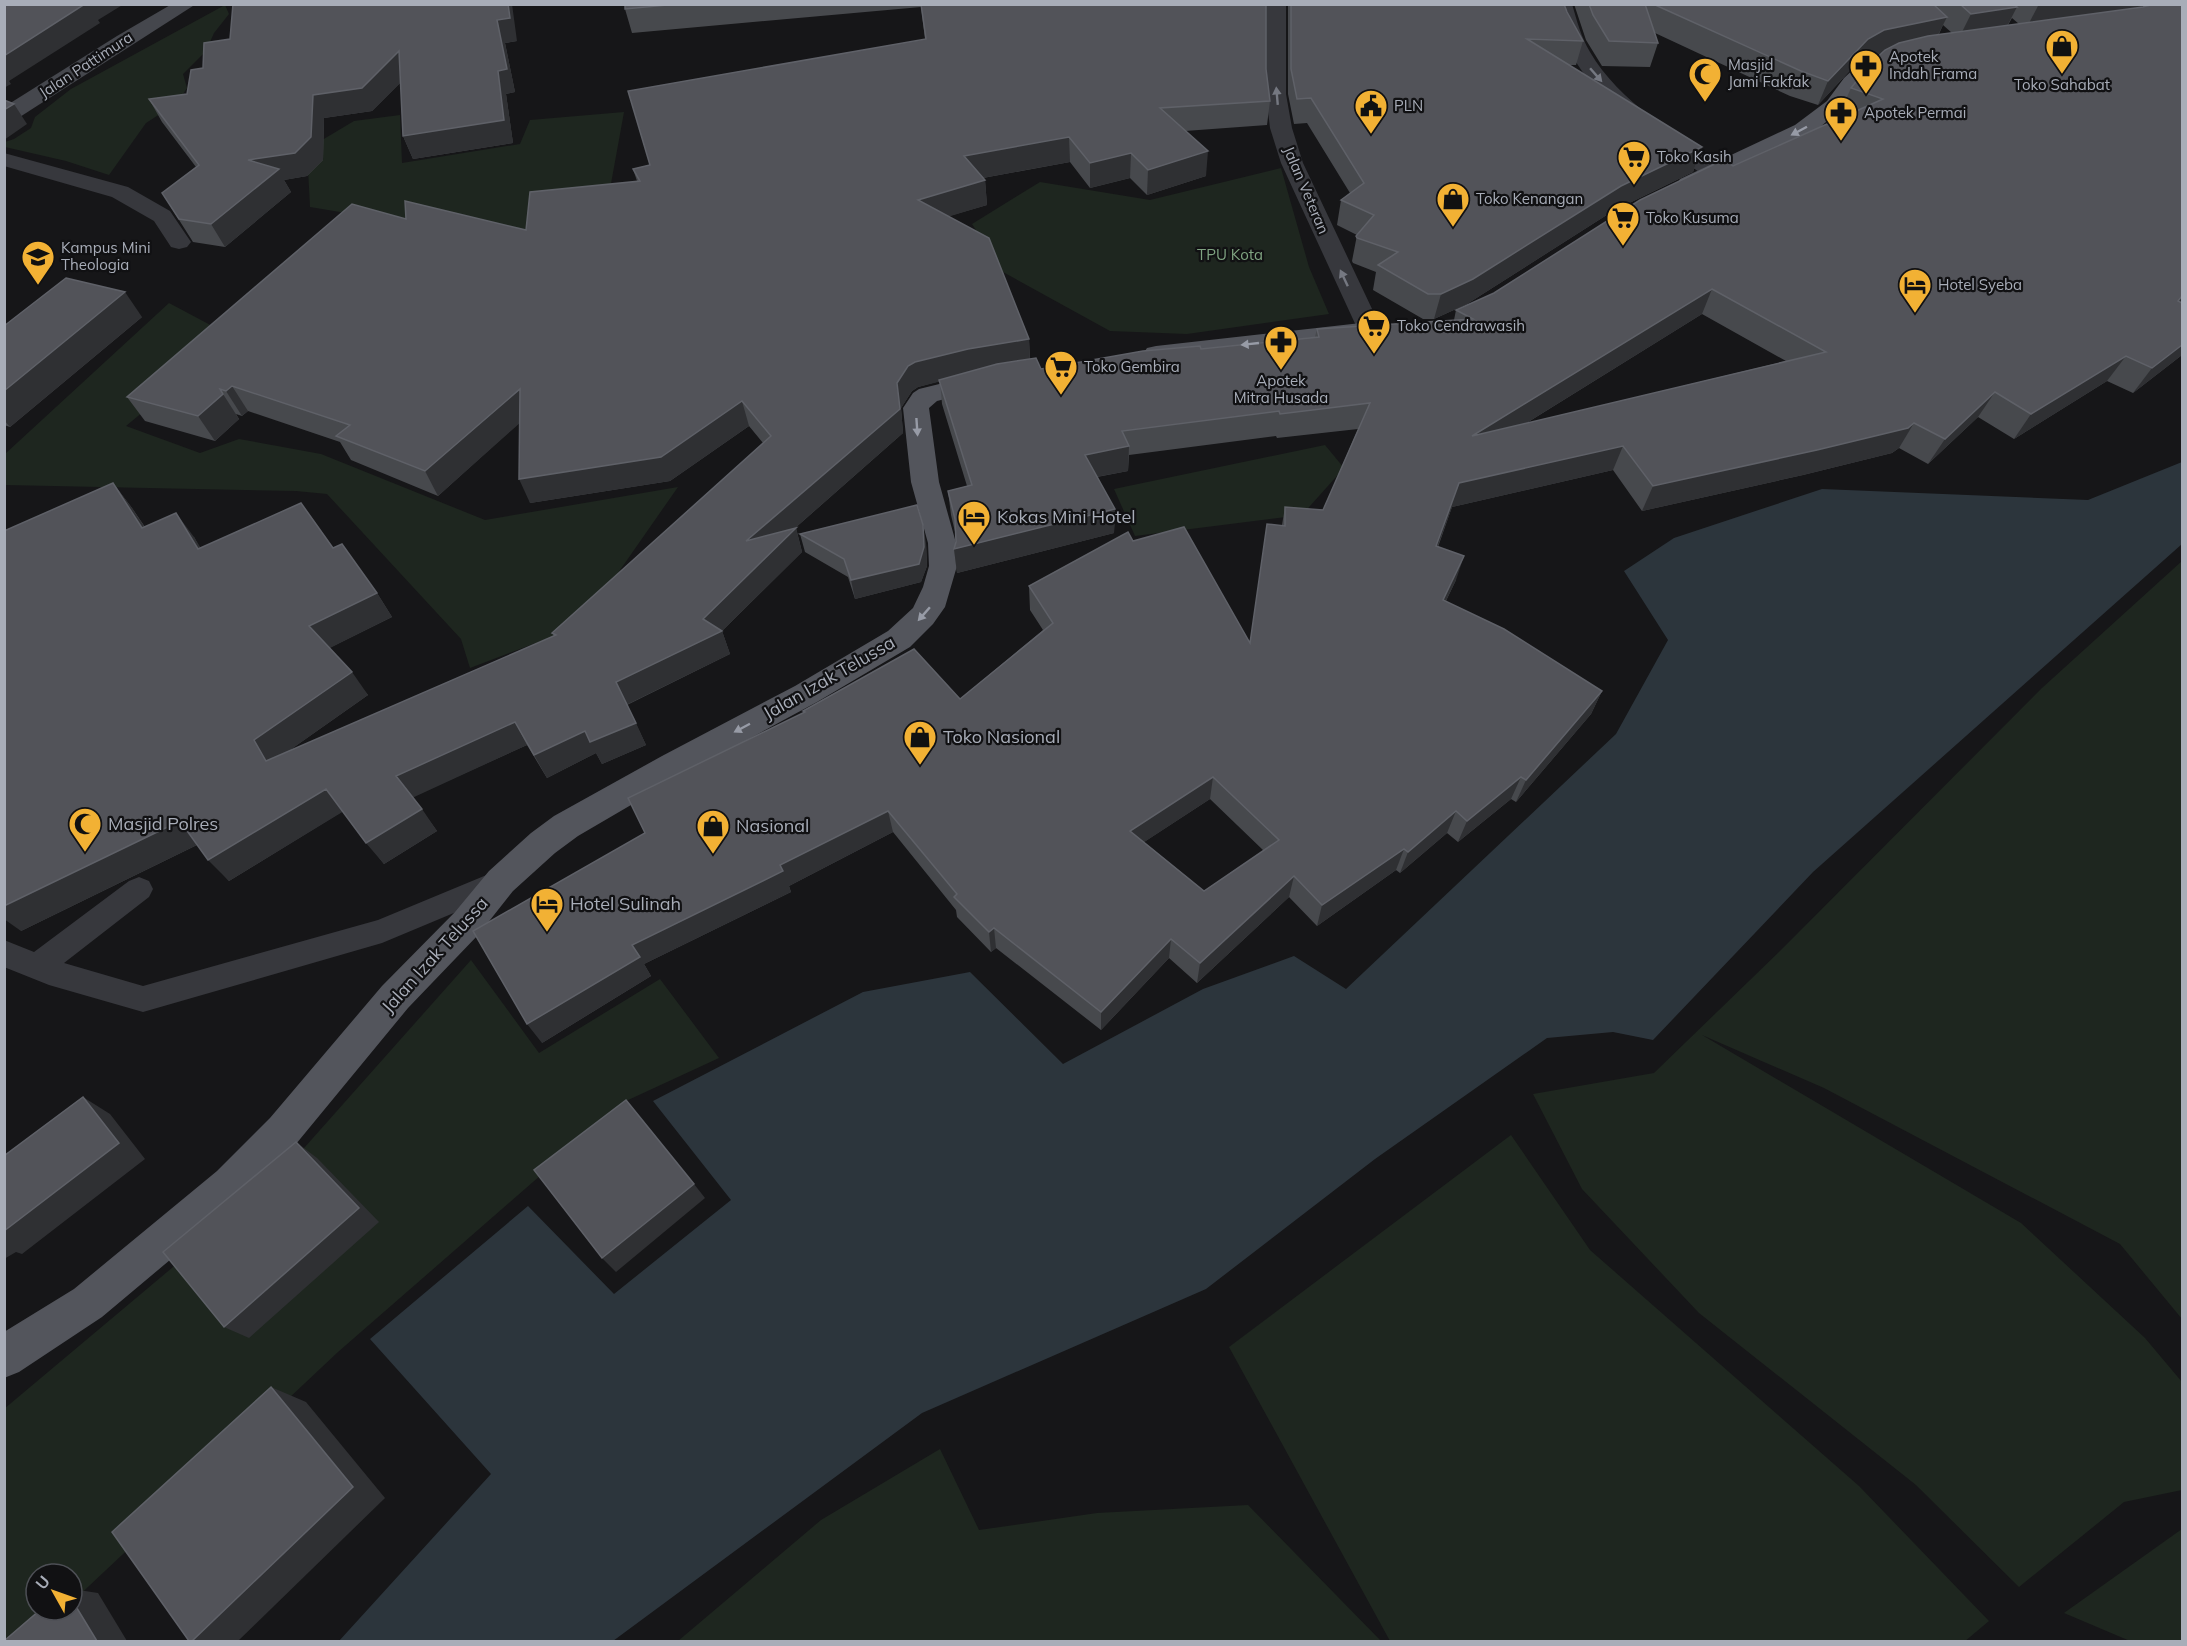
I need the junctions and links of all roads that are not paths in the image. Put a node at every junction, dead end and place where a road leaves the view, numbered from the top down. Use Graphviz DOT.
graph roads {
  1 [pos="1276,4"];
  2 [pos="1562,4"];
  3 [pos="174,7"];
  4 [pos="1936,50"];
  5 [pos="4,117"];
  6 [pos="4,159"];
  7 [pos="1713,172"];
  8 [pos="1666,195"];
  9 [pos="179,242"];
  10 [pos="1382,330"];
  11 [pos="1128,357"];
  12 [pos="1015,376"];
  13 [pos="501,881"];
  14 [pos="139,889"];
  15 [pos="4,953"];
  16 [pos="37,967"];
  17 [pos="4,1357"];
  10 -- 1 [label="street, Jalan Veteran, one-way"];
  2 -- 7 [label="street, one-way"];
  3 -- 5 [label="main road, Jalan Pattimura"];
  4 -- 7 [label="main road, one-way"];
  6 -- 9 [label="street"];
  7 -- 8 [label="main road"];
  10 -- 11 [label="main road, one-way"];
  12 -- 13 [label="main road, Jalan Izak Telussa, one-way"];
  13 -- 16 [label="lane"];
  13 -- 17 [label="main road, Jalan Izak Telussa"];
  14 -- 16 [label="lane"];
  15 -- 16 [label="lane"];
}
